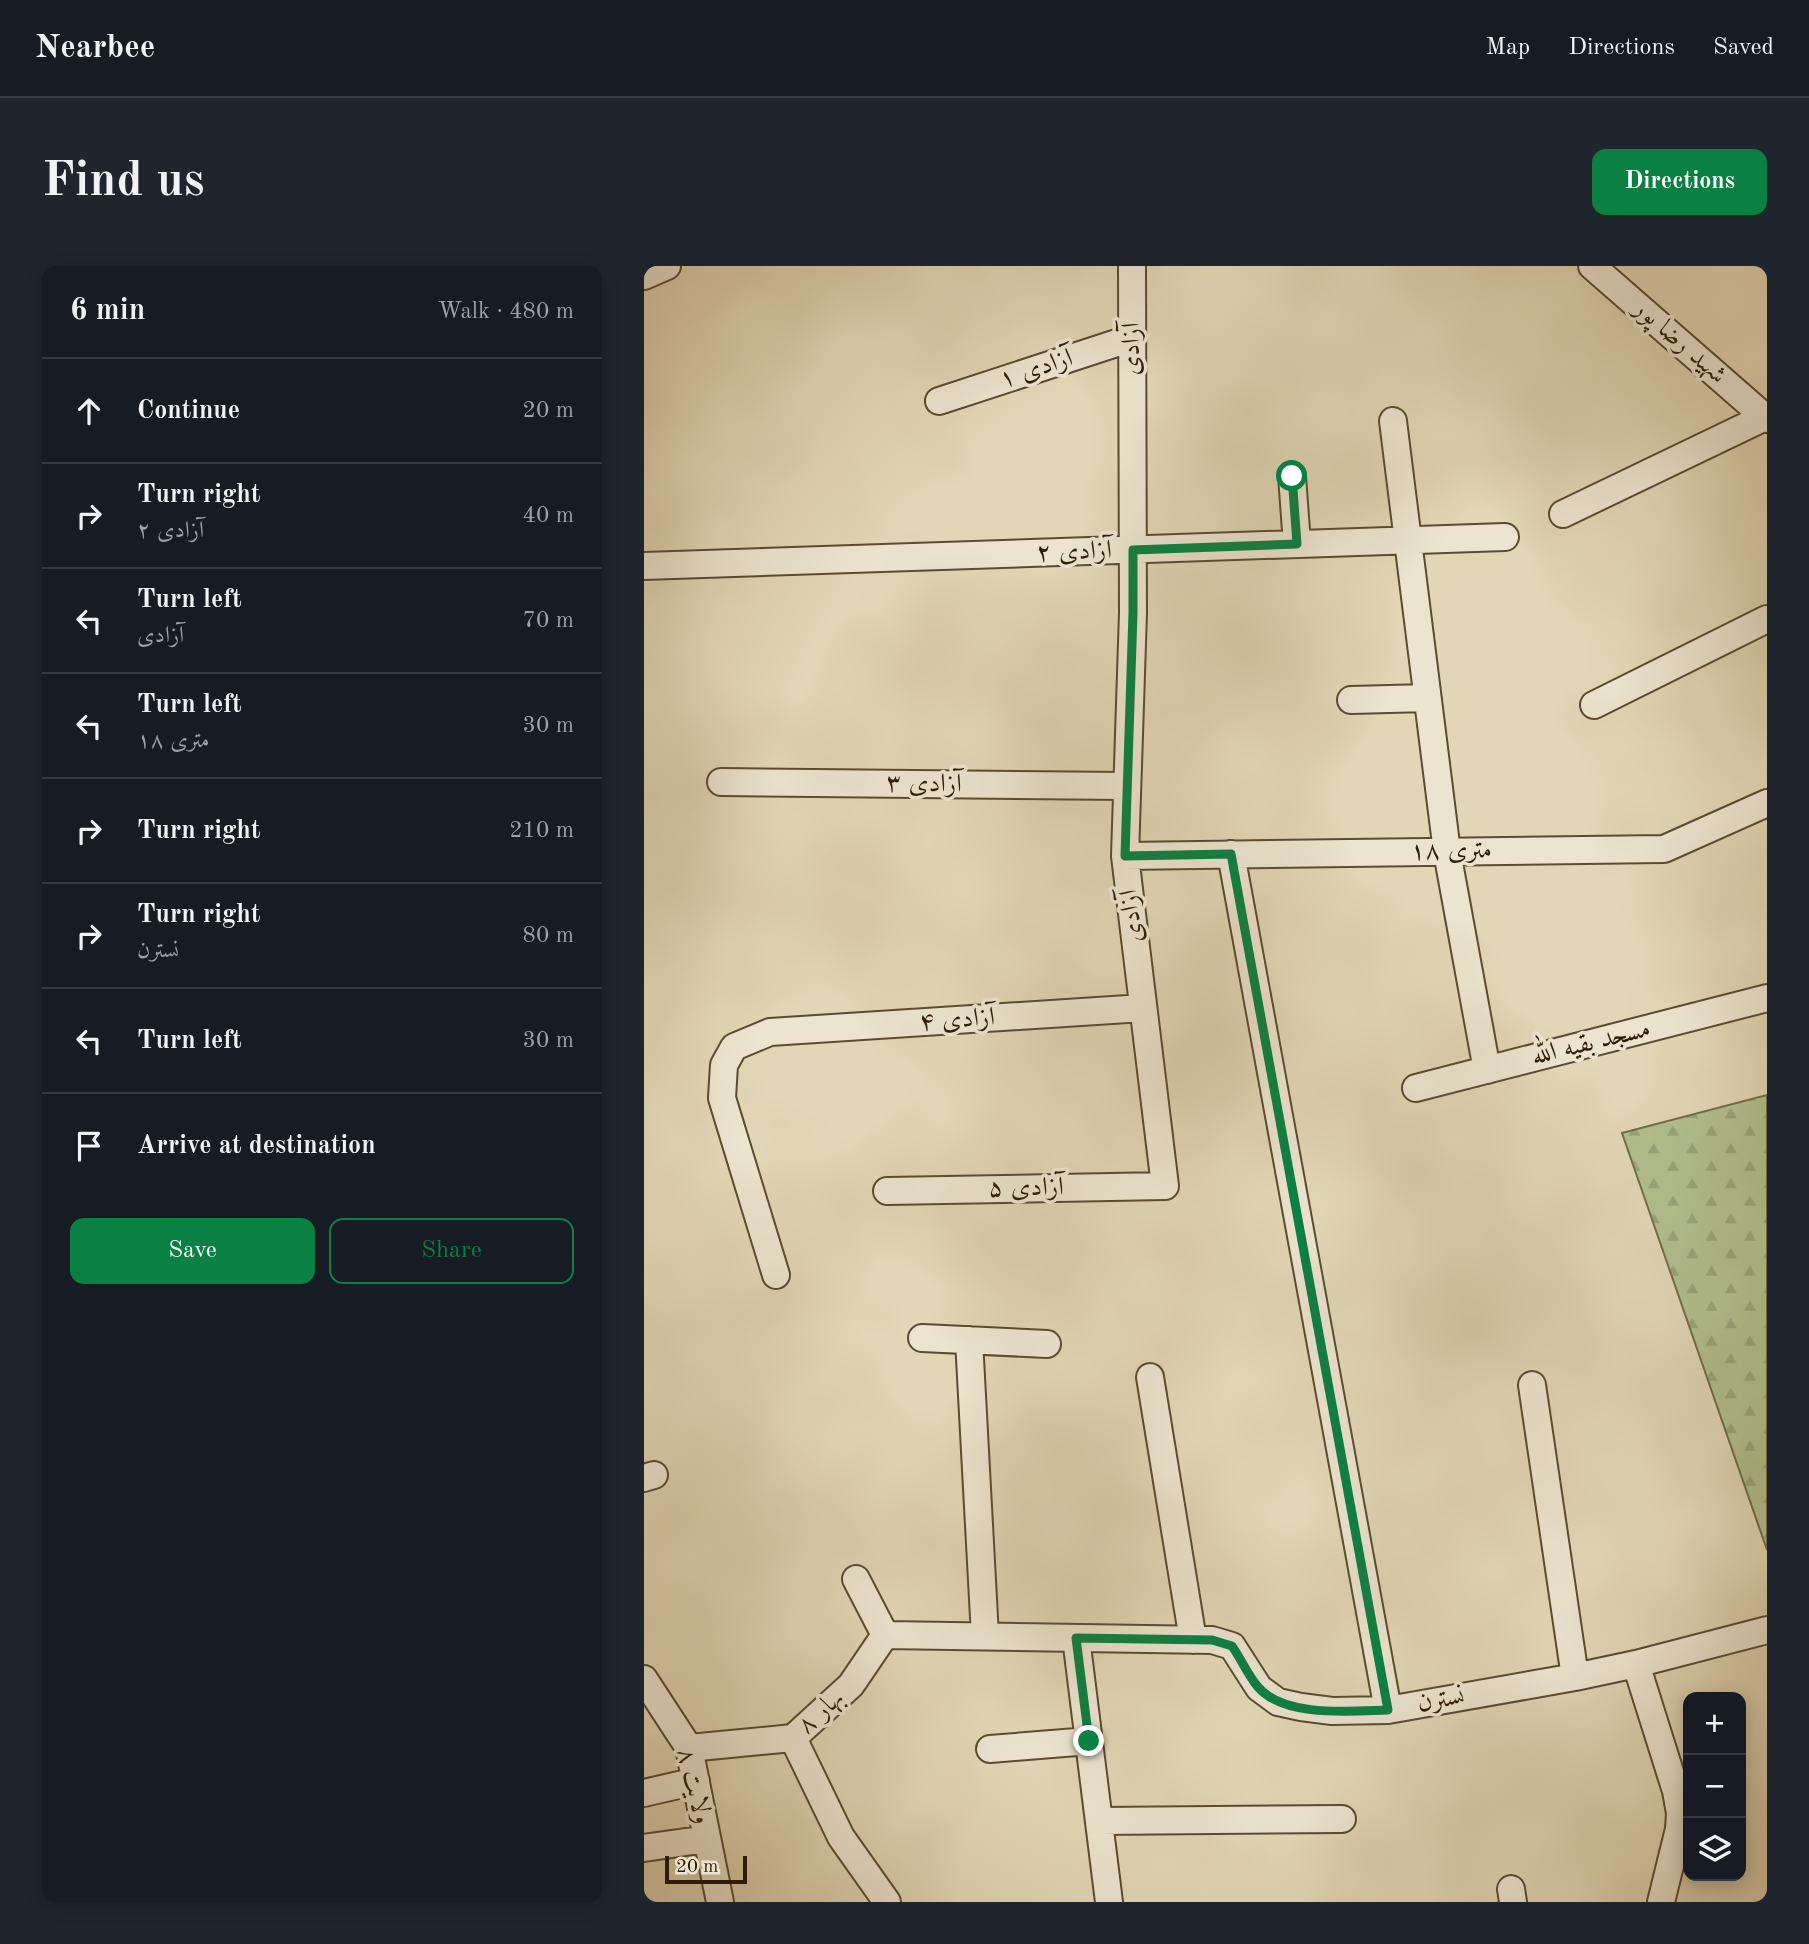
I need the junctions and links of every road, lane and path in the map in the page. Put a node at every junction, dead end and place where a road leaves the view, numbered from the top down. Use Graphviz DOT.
graph roads {
  1 [pos="667,266"];
  2 [pos="1132,266"];
  3 [pos="1592,266"];
  4 [pos="644,276"];
  5 [pos="1132,338"];
  6 [pos="939,401"];
  7 [pos="1766,418"];
  8 [pos="1393,421"];
  9 [pos="1292,476"];
  10 [pos="1563,514"];
  11 [pos="1505,537"];
  12 [pos="1408,541"];
  13 [pos="1297,544"];
  14 [pos="1133,550"];
  15 [pos="644,566"];
  16 [pos="1767,619"];
  17 [pos="1427,698"];
  18 [pos="1351,700"];
  19 [pos="1594,705"];
  20 [pos="721,782"];
  21 [pos="1126,786"];
  22 [pos="1767,803"];
  23 [pos="1447,852"];
  24 [pos="1231,854"];
  25 [pos="1125,856"];
  26 [pos="1767,998"];
  27 [pos="1143,1008"];
  28 [pos="1487,1070"];
  29 [pos="1416,1088"];
  30 [pos="1165,1186"];
  31 [pos="887,1191"];
  32 [pos="776,1275"];
  33 [pos="922,1338"];
  34 [pos="969,1340"];
  35 [pos="1047,1345"];
  36 [pos="1150,1377"];
  37 [pos="1532,1385"];
  38 [pos="856,1579"];
  39 [pos="1767,1630"];
  40 [pos="885,1635"];
  41 [pos="985,1636"];
  42 [pos="1076,1638"];
  43 [pos="1193,1640"];
  44 [pos="1636,1664"];
  45 [pos="1576,1677"];
  46 [pos="644,1679"];
  47 [pos="1388,1710"];
  48 [pos="793,1738"];
  49 [pos="1089,1741"];
  50 [pos="689,1748"];
  51 [pos="990,1749"];
  52 [pos="696,1782"];
  53 [pos="644,1793"];
  54 [pos="1342,1819"];
  55 [pos="1099,1822"];
  56 [pos="707,1839"];
  57 [pos="644,1848"];
  58 [pos="720,1902"];
  59 [pos="887,1902"];
  60 [pos="1109,1902"];
  61 [pos="1661,1902"];
  1 -- 4 [label="street"];
  2 -- 5 [label="street, آزادی"];
  3 -- 7 [label="street, شهید رضا پور"];
  5 -- 6 [label="street, آزادی ۱"];
  5 -- 14 [label="street, آزادی"];
  7 -- 10 [label="street"];
  8 -- 12 [label="street"];
  9 -- 13 [label="street"];
  11 -- 12 [label="street, آزادی ۲"];
  12 -- 13 [label="street, آزادی ۲"];
  12 -- 17 [label="street"];
  13 -- 14 [label="street, آزادی ۲"];
  14 -- 15 [label="street, آزادی ۲"];
  14 -- 21 [label="street, آزادی"];
  16 -- 19 [label="street"];
  17 -- 18 [label="street"];
  17 -- 23 [label="street"];
  20 -- 21 [label="street, آزادی ۳"];
  21 -- 25 [label="street, آزادی"];
  22 -- 23 [label="street, ۱۸ متری"];
  23 -- 24 [label="street, ۱۸ متری"];
  23 -- 28 [label="street"];
  24 -- 25 [label="street, ۱۸ متری"];
  24 -- 47 [label="street"];
  25 -- 27 [label="street, آزادی"];
  26 -- 28 [label="street, مسجد بقیه الله"];
  27 -- 30 [label="street, آزادی"];
  27 -- 32 [label="street, آزادی ۴"];
  28 -- 29 [label="street, مسجد بقیه الله"];
  30 -- 31 [label="street, آزادی ۵"];
  33 -- 34 [label="street"];
  34 -- 35 [label="street"];
  34 -- 41 [label="street"];
  36 -- 43 [label="street"];
  37 -- 45 [label="street"];
  38 -- 40 [label="street"];
  39 -- 44 [label="street, نسترن"];
  40 -- 41 [label="street, نسترن"];
  40 -- 48 [label="street, بهار ۸"];
  41 -- 42 [label="street, نسترن"];
  42 -- 43 [label="street, نسترن"];
  42 -- 49 [label="street"];
  43 -- 47 [label="street, نسترن"];
  44 -- 45 [label="street, نسترن"];
  44 -- 61 [label="street"];
  45 -- 47 [label="street, نسترن"];
  46 -- 50 [label="street, ولایت ۸"];
  48 -- 50 [label="street, بهار ۸"];
  48 -- 59 [label="street"];
  49 -- 51 [label="street"];
  49 -- 55 [label="street"];
  50 -- 52 [label="street, ولایت ۸"];
  52 -- 53 [label="street"];
  52 -- 56 [label="street, ولایت ۸"];
  54 -- 55 [label="street"];
  55 -- 60 [label="street"];
  56 -- 57 [label="street"];
  56 -- 58 [label="street, ولایت ۸"];
}
